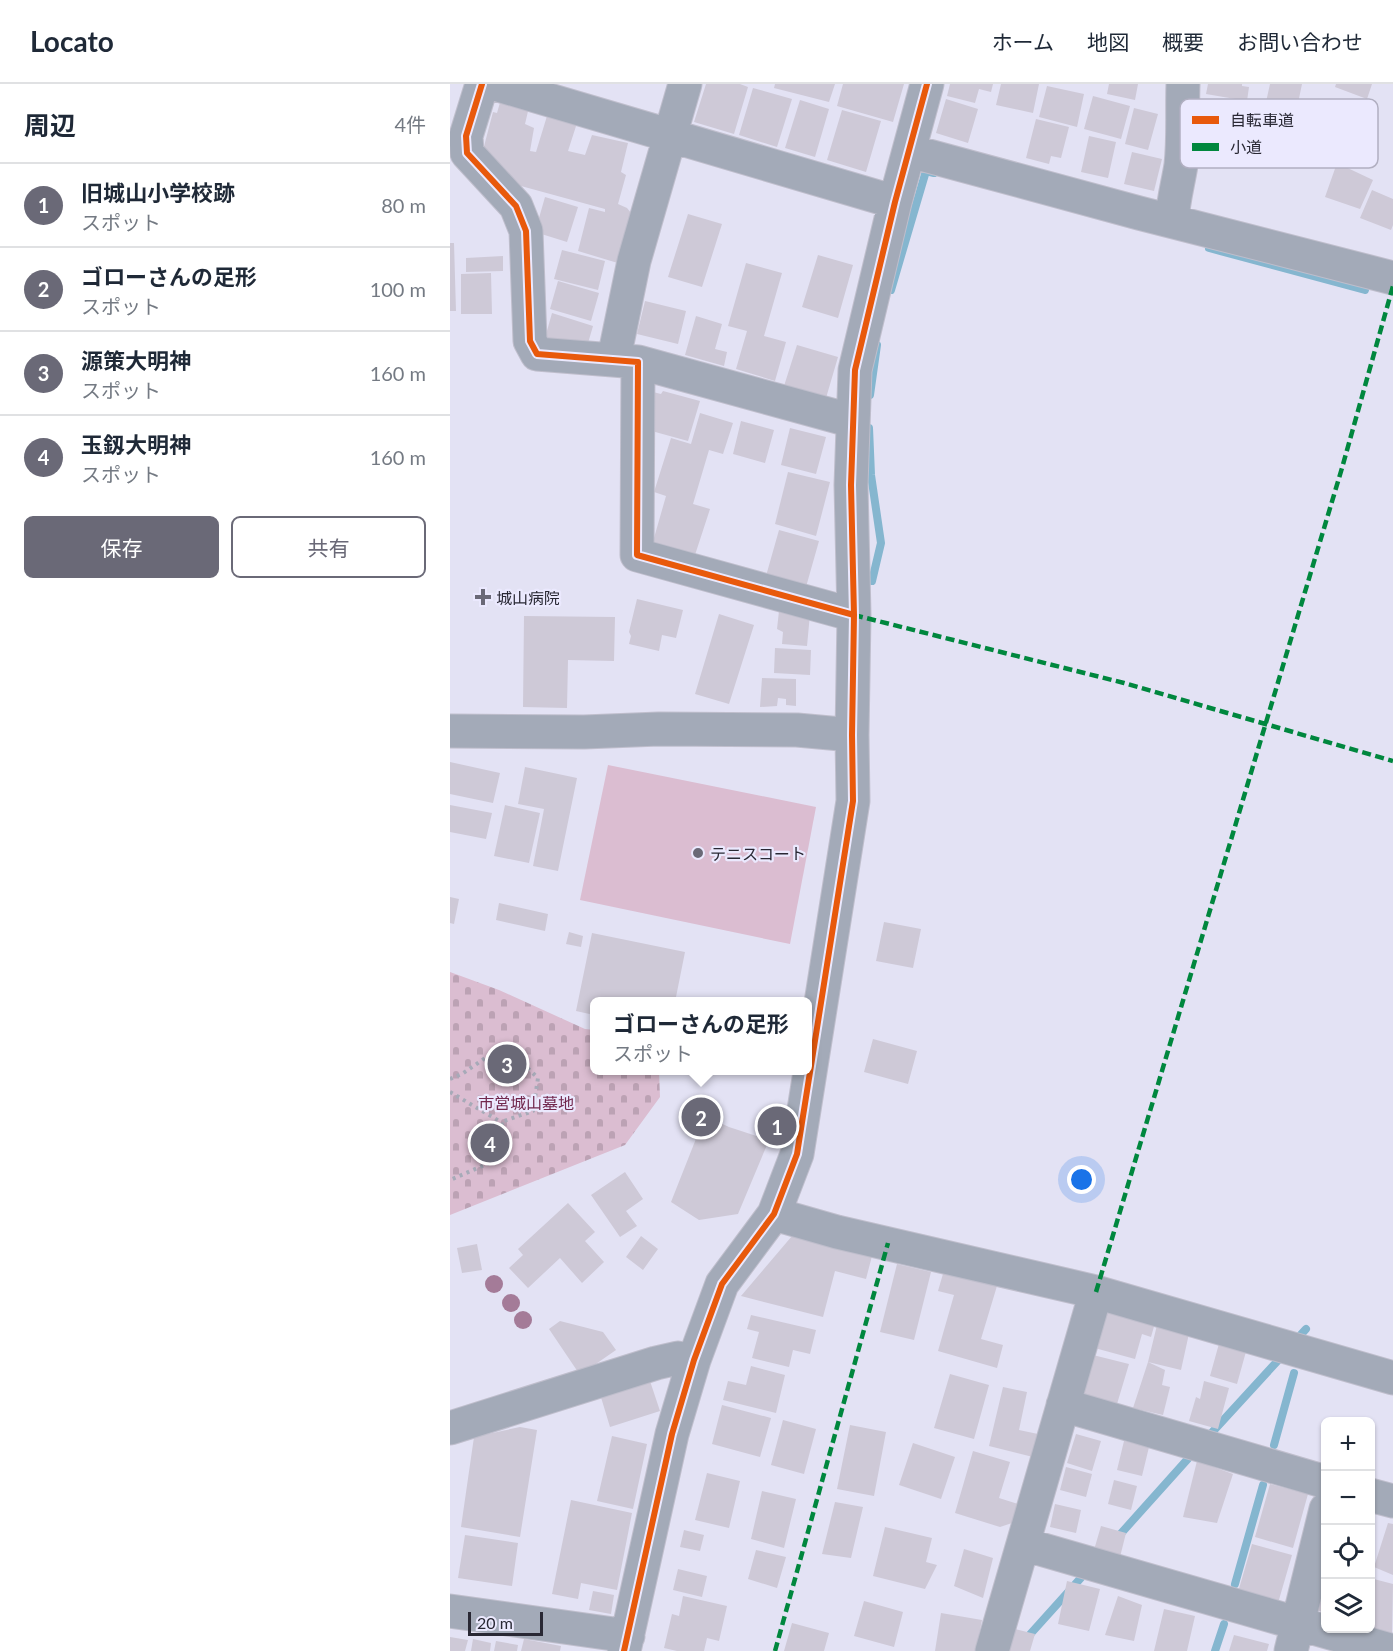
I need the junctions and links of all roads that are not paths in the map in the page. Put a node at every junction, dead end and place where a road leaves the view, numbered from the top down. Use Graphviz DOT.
graph roads {
  1 [pos="482,84"];
  2 [pos="685,84"];
  3 [pos="927,84"];
  4 [pos="1182,84"];
  5 [pos="511,86"];
  6 [pos="1182,99"];
  7 [pos="671,135"];
  8 [pos="910,151"];
  9 [pos="1180,168"];
  10 [pos="895,202"];
  11 [pos="1172,220"];
  12 [pos="1393,278"];
  13 [pos="626,360"];
  14 [pos="853,421"];
  15 [pos="854,615"];
  16 [pos="450,731"];
  17 [pos="852,735"];
  18 [pos="812,1059"];
  19 [pos="810,1075"];
  20 [pos="774,1214"];
  21 [pos="1096,1292"];
  22 [pos="694,1360"];
  23 [pos="1393,1378"];
  24 [pos="1064,1405"];
  25 [pos="450,1428"];
  26 [pos="1321,1481"];
  27 [pos="1375,1496"];
  28 [pos="1393,1502"];
  29 [pos="1322,1525"];
  30 [pos="1023,1544"];
  31 [pos="450,1611"];
  32 [pos="1294,1637"];
  33 [pos="626,1644"];
  34 [pos="992,1651"];
  35 [pos="1393,1651"];
  1 -- 13 [label="street"];
  2 -- 7 [label="street"];
  3 -- 8 [label="street"];
  4 -- 6 [label="street"];
  5 -- 7 [label="street"];
  7 -- 10 [label="street"];
  7 -- 13 [label="street"];
  8 -- 10 [label="street"];
  8 -- 11 [label="street"];
  9 -- 11 [label="street"];
  10 -- 14 [label="street"];
  11 -- 12 [label="street"];
  13 -- 14 [label="street"];
  13 -- 15 [label="street"];
  14 -- 15 [label="street"];
  15 -- 17 [label="street"];
  16 -- 17 [label="street"];
  17 -- 18 [label="street"];
  19 -- 20 [label="street"];
  20 -- 21 [label="street"];
  20 -- 22 [label="street"];
  21 -- 23 [label="street"];
  21 -- 24 [label="street"];
  22 -- 25 [label="street"];
  22 -- 33 [label="street"];
  24 -- 26 [label="street"];
  24 -- 30 [label="street"];
  27 -- 28 [label="street"];
  29 -- 32 [label="street"];
  30 -- 32 [label="street"];
  30 -- 34 [label="street"];
  31 -- 33 [label="street"];
  32 -- 35 [label="street"];
}
